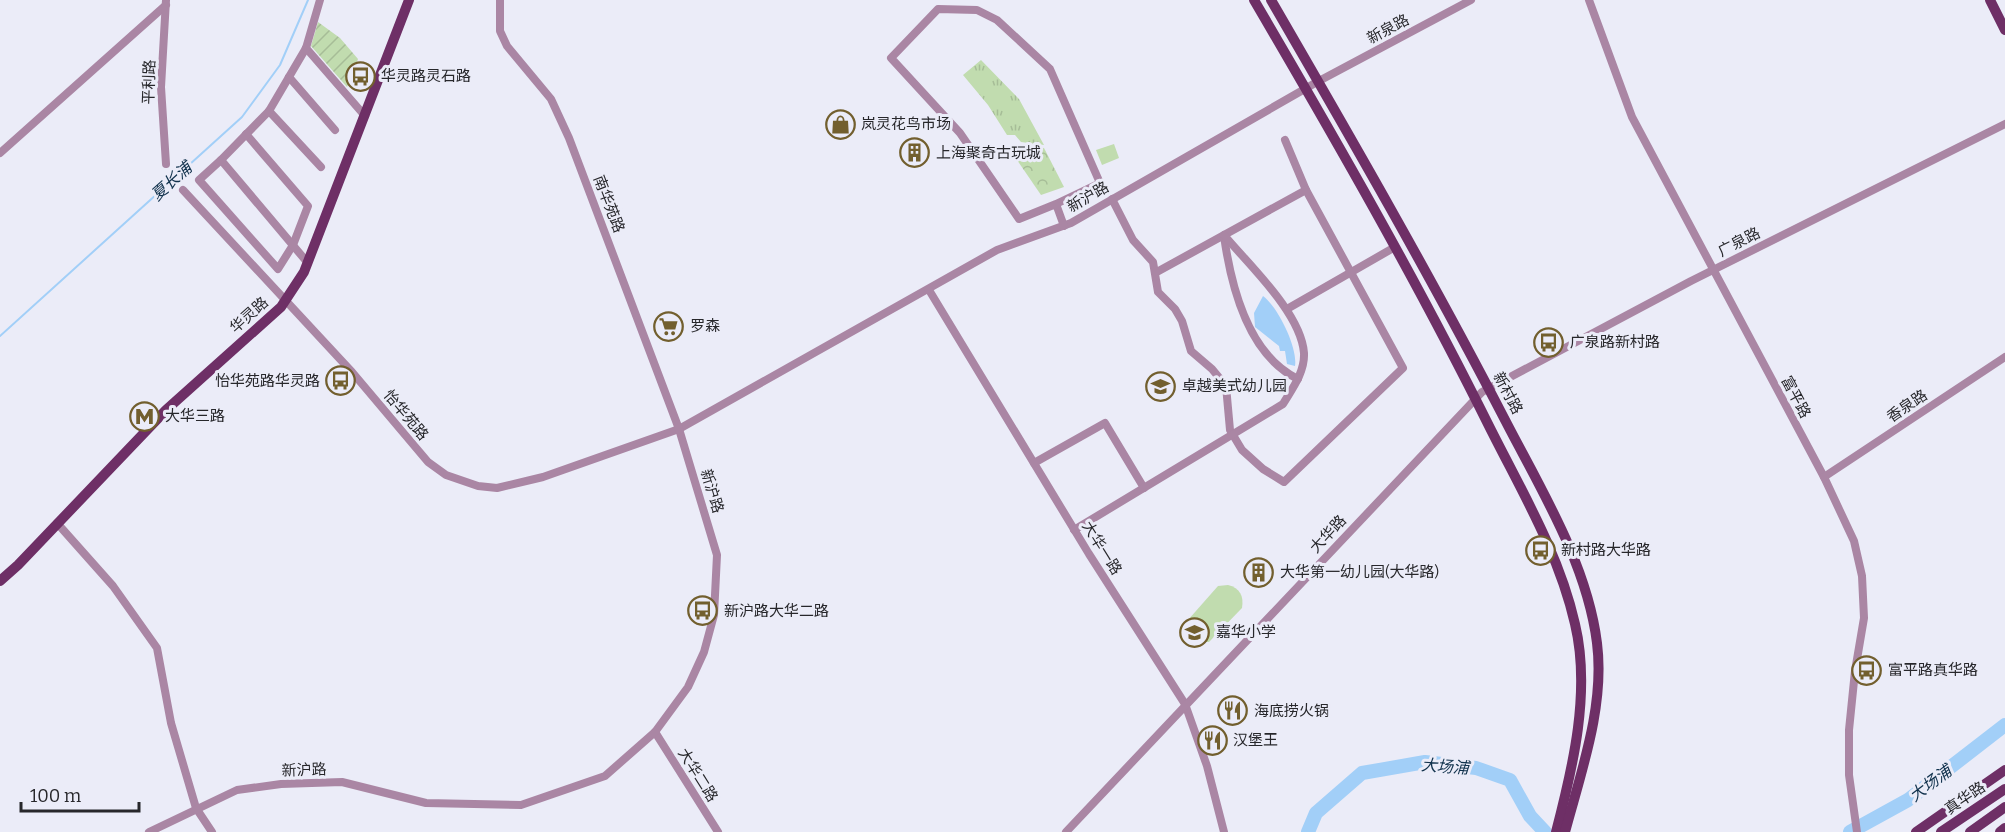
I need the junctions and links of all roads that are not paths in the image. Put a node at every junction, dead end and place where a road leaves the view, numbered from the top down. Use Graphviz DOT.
graph roads {
  1 [pos="320,0"];
  2 [pos="409,0"];
  3 [pos="500,0"];
  4 [pos="1254,0"];
  5 [pos="1271,0"];
  6 [pos="1471,0"];
  7 [pos="1589,0"];
  8 [pos="1990,0"];
  9 [pos="166,3"];
  10 [pos="2005,30"];
  11 [pos="306,48"];
  12 [pos="289,77"];
  13 [pos="1317,82"];
  14 [pos="1305,88"];
  15 [pos="269,111"];
  16 [pos="365,116"];
  17 [pos="2005,124"];
  18 [pos="335,130"];
  19 [pos="246,134"];
  20 [pos="1285,140"];
  21 [pos="0,153"];
  22 [pos="221,160"];
  23 [pos="166,164"];
  24 [pos="321,167"];
  25 [pos="183,190"];
  26 [pos="1305,190"];
  27 [pos="1112,199"];
  28 [pos="1056,204"];
  29 [pos="1064,225"];
  30 [pos="1224,235"];
  31 [pos="293,245"];
  32 [pos="1395,247"];
  33 [pos="308,262"];
  34 [pos="1712,270"];
  35 [pos="1351,272"];
  36 [pos="1155,273"];
  37 [pos="929,290"];
  38 [pos="286,301"];
  39 [pos="1287,309"];
  40 [pos="2005,357"];
  41 [pos="1298,380"];
  42 [pos="1488,388"];
  43 [pos="1475,398"];
  44 [pos="679,429"];
  45 [pos="1234,436"];
  46 [pos="1034,463"];
  47 [pos="1824,477"];
  48 [pos="1144,488"];
  49 [pos="57,523"];
  50 [pos="1074,530"];
  51 [pos="0,581"];
  52 [pos="1185,704"];
  53 [pos="655,732"];
  54 [pos="2005,770"];
  55 [pos="2005,789"];
  56 [pos="2005,807"];
  57 [pos="196,808"];
  58 [pos="1565,814"];
  59 [pos="2005,828"];
  60 [pos="149,832"];
  61 [pos="212,832"];
  62 [pos="718,832"];
  63 [pos="1066,832"];
  64 [pos="1224,832"];
  65 [pos="1556,832"];
  66 [pos="1565,832"];
  67 [pos="1857,832"];
  68 [pos="1916,832"];
  69 [pos="1941,832"];
  70 [pos="1970,832"];
  71 [pos="2000,832"];
  1 -- 11 [label="street"];
  2 -- 16 [label="main road, 华灵路"];
  3 -- 44 [label="street, 南华苑路"];
  4 -- 14 [label="main road, 新村路"];
  5 -- 13 [label="main road, 新村路"];
  6 -- 13 [label="street, 新泉路"];
  7 -- 34 [label="street, 富平路"];
  8 -- 10 [label="main road"];
  9 -- 21 [label="street"];
  9 -- 23 [label="street, 平利路"];
  11 -- 12 [label="street"];
  11 -- 16 [label="street"];
  12 -- 15 [label="street"];
  12 -- 18 [label="street"];
  13 -- 14 [label="street, 新沪路"];
  13 -- 42 [label="main road, 新村路"];
  14 -- 27 [label="street, 新沪路"];
  14 -- 32 [label="main road, 新村路"];
  15 -- 19 [label="street"];
  15 -- 24 [label="street"];
  16 -- 33 [label="main road, 华灵路"];
  17 -- 34 [label="street, 广泉路"];
  19 -- 22 [label="street"];
  19 -- 31 [label="street"];
  20 -- 26 [label="street"];
  22 -- 31 [label="street"];
  22 -- 31 [label="street"];
  25 -- 38 [label="street, 怡华苑路"];
  26 -- 30 [label="street"];
  26 -- 35 [label="street"];
  27 -- 29 [label="street, 新沪路"];
  27 -- 36 [label="street"];
  28 -- 28 [label="street"];
  28 -- 29 [label="street"];
  29 -- 37 [label="street, 新沪路"];
  30 -- 36 [label="street"];
  30 -- 39 [label="street"];
  30 -- 41 [label="street"];
  31 -- 33 [label="street"];
  32 -- 35 [label="street"];
  32 -- 43 [label="main road, 新村路"];
  33 -- 38 [label="main road, 华灵路"];
  34 -- 42 [label="street, 广泉路"];
  34 -- 47 [label="street, 富平路"];
  35 -- 39 [label="street"];
  35 -- 45 [label="street"];
  36 -- 45 [label="street"];
  37 -- 44 [label="street, 新沪路"];
  37 -- 46 [label="street, 大华一路"];
  38 -- 44 [label="street, 怡华苑路"];
  38 -- 49 [label="main road, 华灵路"];
  39 -- 41 [label="street"];
  40 -- 47 [label="street, 香泉路"];
  41 -- 45 [label="street"];
  42 -- 43 [label="street, 大华路"];
  42 -- 58 [label="main road, 新村路"];
  43 -- 52 [label="street, 大华路"];
  43 -- 58 [label="main road, 新村路"];
  44 -- 53 [label="street, 新沪路"];
  45 -- 48 [label="street"];
  46 -- 48 [label="street"];
  46 -- 50 [label="street, 大华一路"];
  47 -- 67 [label="street, 富平路"];
  48 -- 50 [label="street"];
  49 -- 51 [label="main road, 华灵路"];
  49 -- 57 [label="street"];
  50 -- 52 [label="street, 大华一路"];
  52 -- 63 [label="street, 大华路"];
  52 -- 64 [label="street, 大华一路"];
  53 -- 57 [label="street, 新沪路"];
  53 -- 62 [label="street, 大华二路"];
  54 -- 68 [label="main road"];
  55 -- 69 [label="main road, 真华路"];
  56 -- 70 [label="main road, 真华路"];
  57 -- 60 [label="street, 新沪路"];
  57 -- 61 [label="street"];
  58 -- 65 [label="main road, 新村路"];
  58 -- 66 [label="main road, 新村路"];
  59 -- 71 [label="main road"];
}
